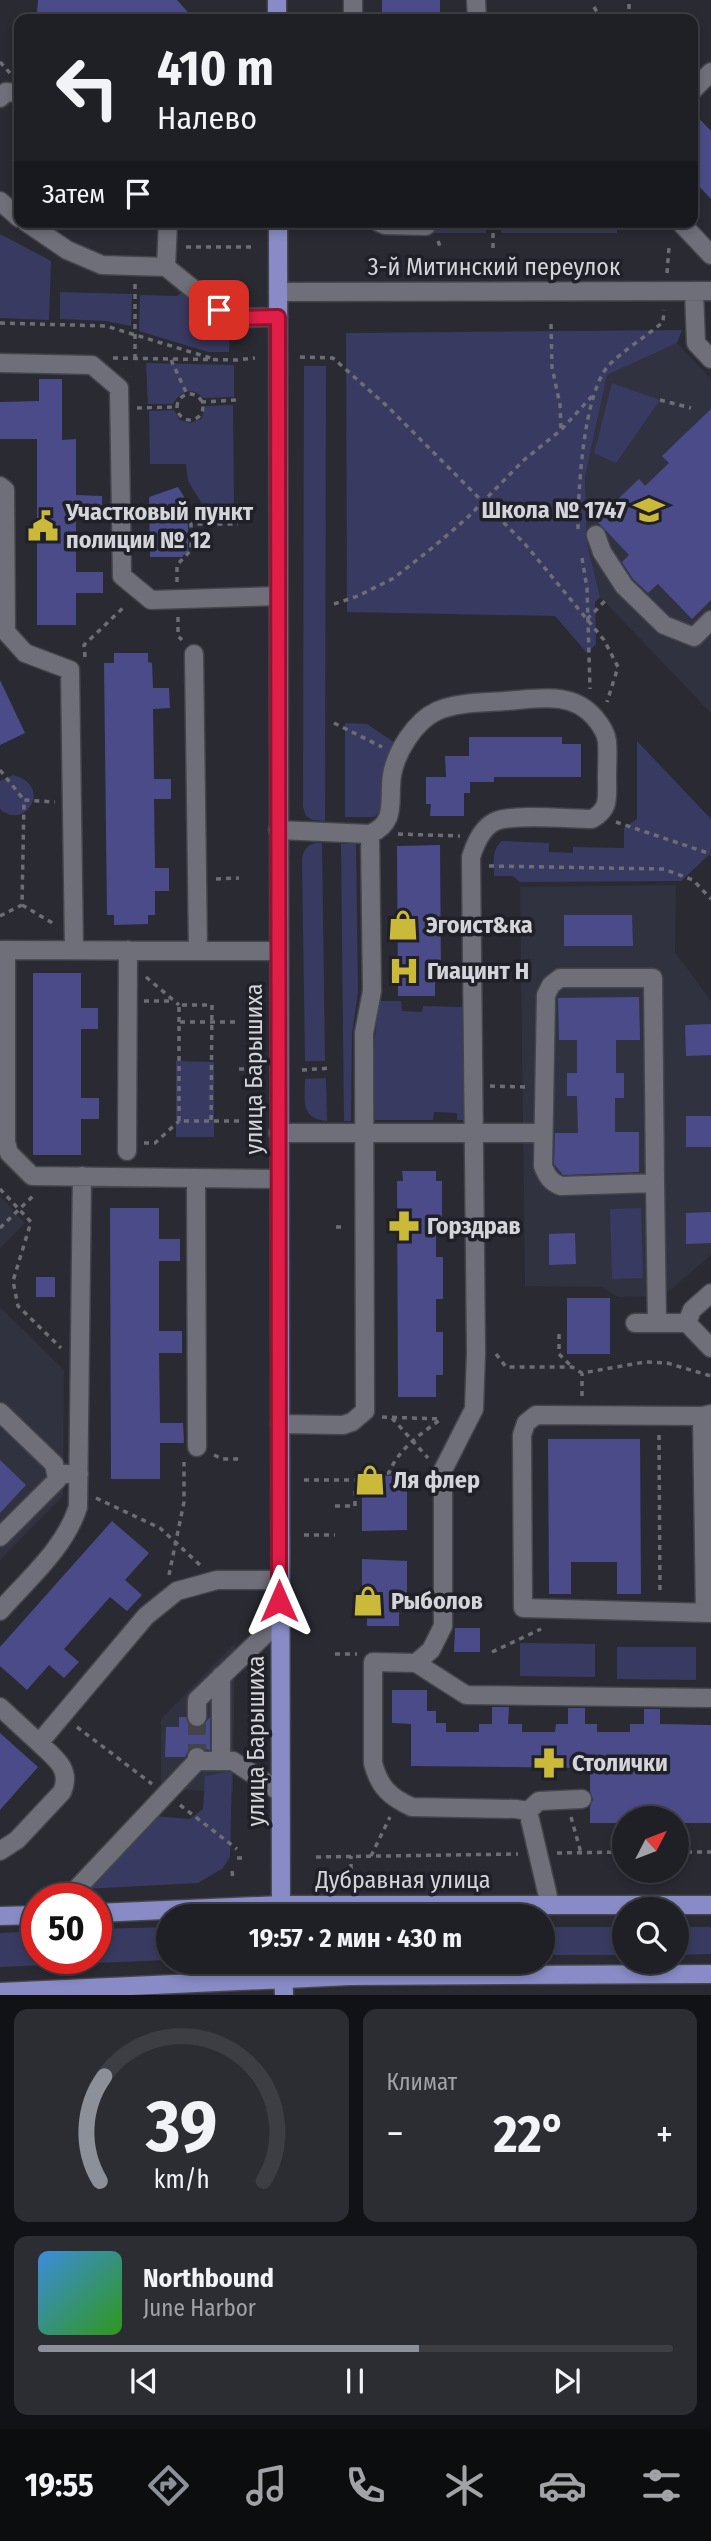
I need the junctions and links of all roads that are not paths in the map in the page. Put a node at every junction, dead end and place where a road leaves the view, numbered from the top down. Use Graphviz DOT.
graph roads {
  1 [pos="711,72"];
  2 [pos="698,85"];
  3 [pos="0,201"];
  4 [pos="14,214"];
  5 [pos="35,228"];
  6 [pos="168,228"];
  7 [pos="278,228"];
  8 [pos="686,228"];
  9 [pos="711,255"];
  10 [pos="166,267"];
  11 [pos="702,291"];
  12 [pos="278,292"];
  13 [pos="278,317"];
  14 [pos="711,359"];
  15 [pos="0,363"];
  16 [pos="0,486"];
  17 [pos="588,538"];
  18 [pos="277,596"];
  19 [pos="711,620"];
  20 [pos="194,654"];
  21 [pos="278,830"];
  22 [pos="376,831"];
  23 [pos="74,943"];
  24 [pos="3,950"];
  25 [pos="198,950"];
  26 [pos="278,951"];
  27 [pos="128,956"];
  28 [pos="278,1133"];
  29 [pos="364,1133"];
  30 [pos="474,1133"];
  31 [pos="543,1133"];
  32 [pos="127,1151"];
  33 [pos="82,1176"];
  34 [pos="196,1178"];
  35 [pos="278,1179"];
  36 [pos="655,1183"];
  37 [pos="711,1293"];
  38 [pos="635,1323"];
  39 [pos="657,1323"];
  40 [pos="687,1323"];
  41 [pos="711,1348"];
  42 [pos="0,1412"];
  43 [pos="707,1415"];
  44 [pos="280,1424"];
  45 [pos="197,1447"];
  46 [pos="56,1474"];
  47 [pos="79,1482"];
  48 [pos="0,1537"];
  49 [pos="279,1580"];
  50 [pos="0,1611"];
  51 [pos="708,1613"];
  52 [pos="279,1621"];
  53 [pos="416,1663"];
  54 [pos="221,1676"];
  55 [pos="711,1698"];
  56 [pos="0,1707"];
  57 [pos="197,1717"];
  58 [pos="39,1743"];
  59 [pos="221,1761"];
  60 [pos="280,1792"];
  61 [pos="575,1805"];
  62 [pos="528,1811"];
  63 [pos="0,1851"];
  64 [pos="82,1883"];
  65 [pos="281,1904"];
  66 [pos="550,1904"];
  67 [pos="555,1905"];
  68 [pos="711,1905"];
  69 [pos="612,1906"];
  70 [pos="689,1906"];
  71 [pos="156,1912"];
  72 [pos="112,1913"];
  73 [pos="21,1915"];
  74 [pos="0,1916"];
  75 [pos="711,1974"];
  76 [pos="685,1975"];
  77 [pos="283,1979"];
  78 [pos="0,1992"];
  1 -- 2 [label="street"];
  3 -- 4 [label="street"];
  5 -- 10 [label="street"];
  6 -- 10 [label="street"];
  7 -- 12 [label="main road, улица Барышиха"];
  8 -- 9 [label="street"];
  10 -- 13 [label="street"];
  11 -- 12 [label="street, 3-й Митинский переулок"];
  11 -- 14 [label="street"];
  12 -- 13 [label="main road, улица Барышиха"];
  13 -- 18 [label="main road, улица Барышиха"];
  15 -- 18 [label="street"];
  16 -- 23 [label="street"];
  17 -- 19 [label="street"];
  18 -- 21 [label="main road, улица Барышиха"];
  20 -- 25 [label="street"];
  21 -- 22 [label="street"];
  21 -- 26 [label="main road, улица Барышиха"];
  22 -- 29 [label="street"];
  22 -- 30 [label="street"];
  23 -- 24 [label="street"];
  23 -- 27 [label="street"];
  24 -- 33 [label="street"];
  25 -- 26 [label="street"];
  25 -- 27 [label="street"];
  26 -- 28 [label="main road, улица Барышиха"];
  27 -- 32 [label="street"];
  28 -- 29 [label="street"];
  28 -- 35 [label="main road, улица Барышиха"];
  29 -- 30 [label="street"];
  29 -- 44 [label="street"];
  30 -- 31 [label="street"];
  30 -- 53 [label="street"];
  31 -- 36 [label="street"];
  31 -- 36 [label="street"];
  33 -- 34 [label="street"];
  33 -- 47 [label="street"];
  34 -- 35 [label="street"];
  34 -- 45 [label="street"];
  35 -- 44 [label="main road, улица Барышиха"];
  36 -- 39 [label="street"];
  37 -- 40 [label="street"];
  38 -- 39 [label="street"];
  39 -- 40 [label="street"];
  40 -- 41 [label="street"];
  42 -- 46 [label="street"];
  43 -- 51 [label="street"];
  43 -- 51 [label="street"];
  44 -- 49 [label="main road, улица Барышиха"];
  46 -- 47 [label="street"];
  46 -- 48 [label="street"];
  47 -- 50 [label="street"];
  49 -- 52 [label="main road, улица Барышиха"];
  49 -- 58 [label="street"];
  52 -- 54 [label="street"];
  52 -- 60 [label="main road, улица Барышиха"];
  53 -- 55 [label="street"];
  53 -- 62 [label="street"];
  54 -- 57 [label="street"];
  54 -- 59 [label="street"];
  56 -- 58 [label="street"];
  58 -- 63 [label="street"];
  59 -- 60 [label="street"];
  59 -- 64 [label="street"];
  60 -- 65 [label="main road, улица Барышиха"];
  61 -- 62 [label="street"];
  62 -- 66 [label="street"];
  67 -- 69 [label="main road, Дубравная улица"];
  68 -- 70 [label="main road, Дубравная улица"];
  71 -- 72 [label="main road, Дубравная улица"];
  73 -- 74 [label="main road"];
  75 -- 76 [label="main road"];
  76 -- 77 [label="main road"];
  77 -- 78 [label="main road"];
}
